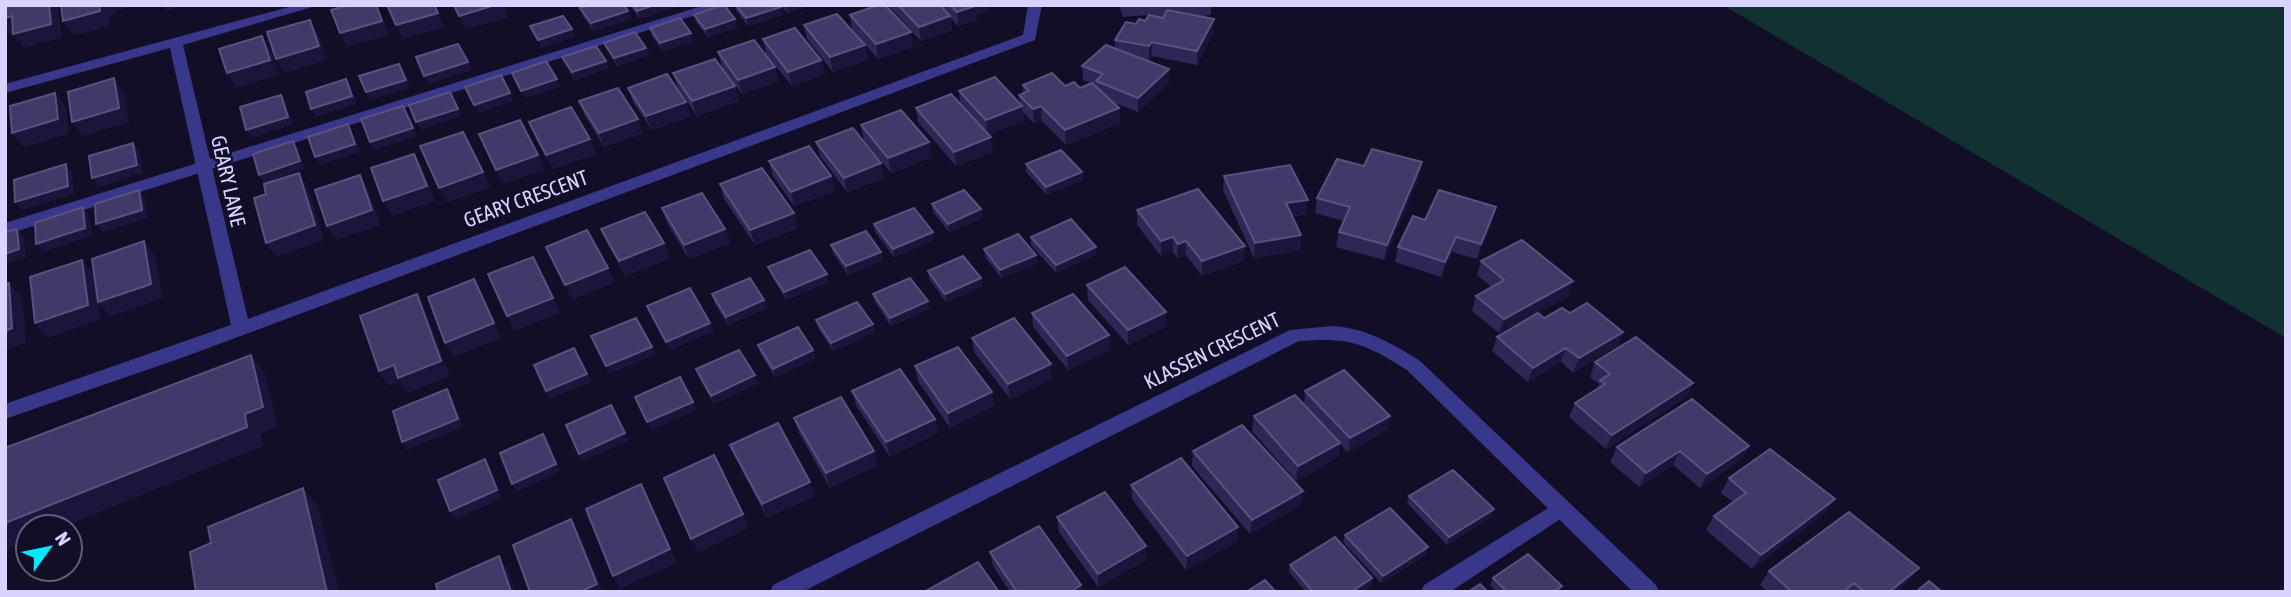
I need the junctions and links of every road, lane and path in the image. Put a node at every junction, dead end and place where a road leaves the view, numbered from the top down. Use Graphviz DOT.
graph roads {
  1 [pos="312,5"];
  2 [pos="720,5"];
  3 [pos="1035,5"];
  4 [pos="176,43"];
  5 [pos="5,89"];
  6 [pos="203,166"];
  7 [pos="5,229"];
  8 [pos="241,328"];
  9 [pos="5,412"];
  10 [pos="1561,508"];
  11 [pos="781,592"];
  12 [pos="1432,592"];
  13 [pos="1648,592"];
  1 -- 4 [label="street"];
  2 -- 6 [label="street"];
  3 -- 8 [label="street, GEARY CRESCENT"];
  4 -- 5 [label="street"];
  4 -- 6 [label="street, GEARY LANE"];
  6 -- 7 [label="street"];
  6 -- 8 [label="street, GEARY LANE"];
  8 -- 9 [label="street, GEARY CRESCENT"];
  10 -- 11 [label="street, KLASSEN CRESCENT"];
  10 -- 12 [label="street"];
  10 -- 13 [label="street, KLASSEN CRESCENT"];
}
